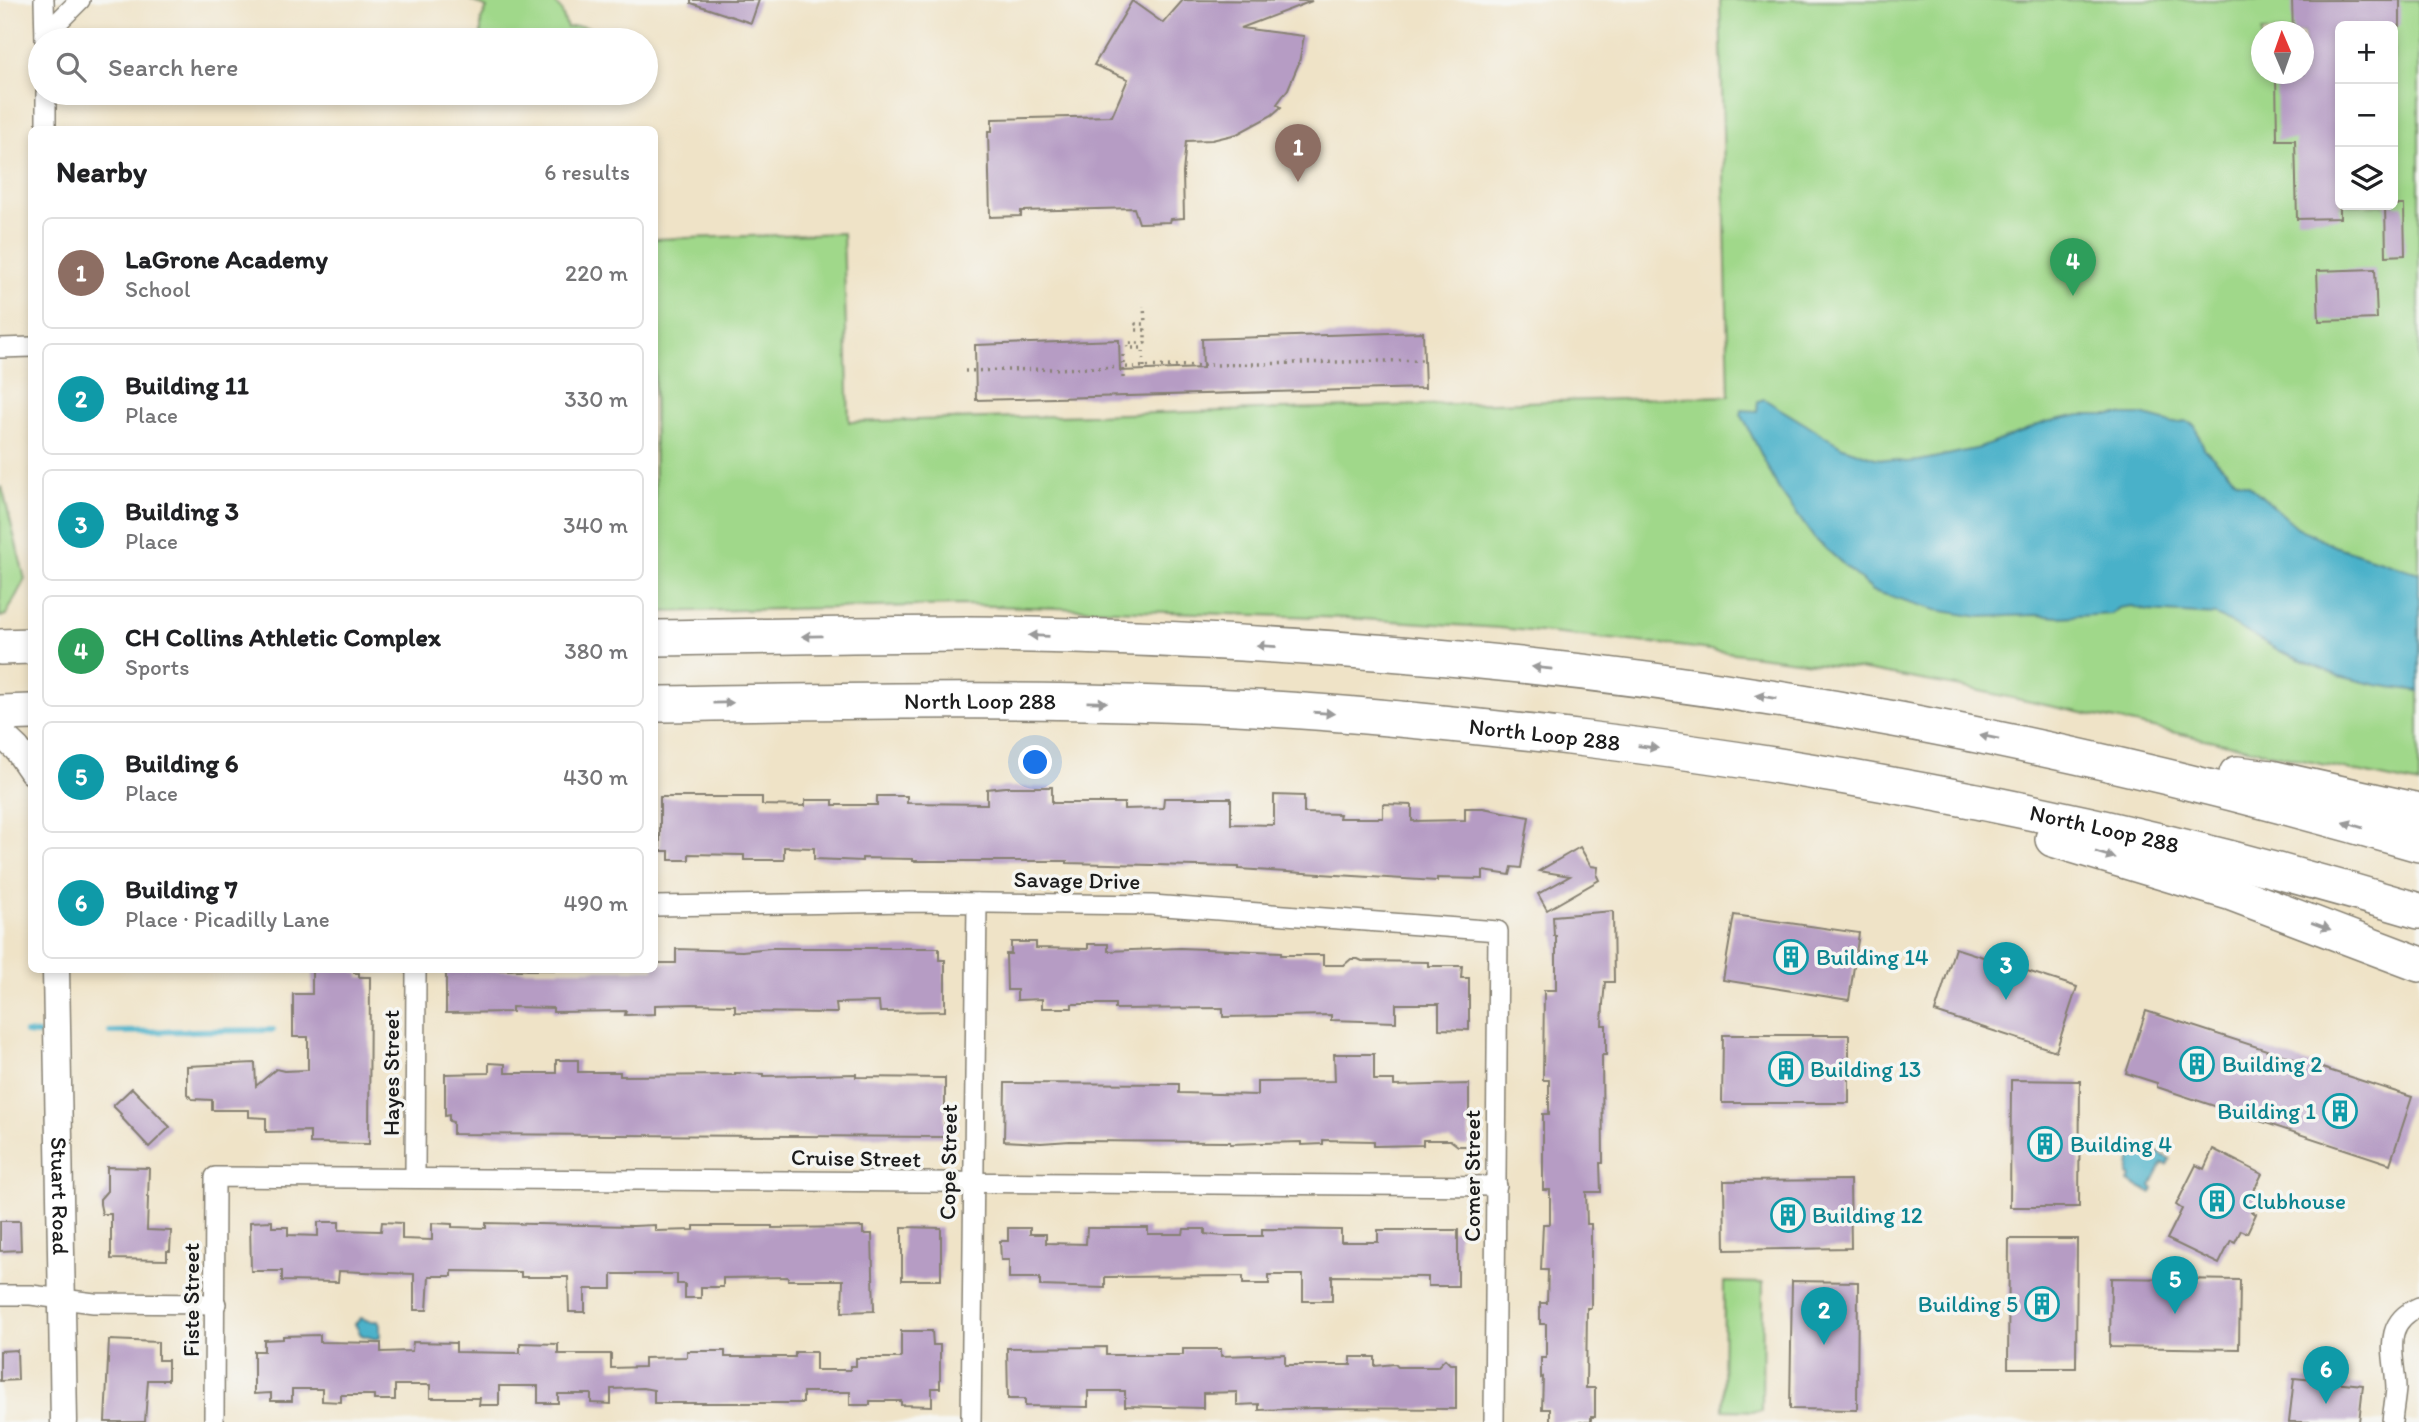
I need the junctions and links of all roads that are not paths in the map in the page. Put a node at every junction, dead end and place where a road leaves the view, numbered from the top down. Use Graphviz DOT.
graph roads {
  1 [pos="44,0"];
  2 [pos="80,0"];
  3 [pos="45,28"];
  4 [pos="54,28"];
  5 [pos="46,105"];
  6 [pos="46,126"];
  7 [pos="28,347"];
  8 [pos="0,348"];
  9 [pos="658,638"];
  10 [pos="28,646"];
  11 [pos="0,647"];
  12 [pos="658,704"];
  13 [pos="28,712"];
  14 [pos="0,713"];
  15 [pos="0,733"];
  16 [pos="2056,751"];
  17 [pos="28,765"];
  18 [pos="1827,774"];
  19 [pos="2419,811"];
  20 [pos="2419,844"];
  21 [pos="977,904"];
  22 [pos="658,906"];
  23 [pos="2419,911"];
  24 [pos="1498,931"];
  25 [pos="2419,964"];
  26 [pos="55,973"];
  27 [pos="416,973"];
  28 [pos="215,1177"];
  29 [pos="415,1177"];
  30 [pos="972,1184"];
  31 [pos="1497,1186"];
  32 [pos="0,1295"];
  33 [pos="61,1299"];
  34 [pos="216,1304"];
  35 [pos="2419,1307"];
  36 [pos="64,1422"];
  37 [pos="214,1422"];
  38 [pos="971,1422"];
  39 [pos="1494,1422"];
  40 [pos="2392,1422"];
  1 -- 3 [label="street"];
  2 -- 4 [label="street"];
  5 -- 6 [label="street"];
  7 -- 8 [label="street"];
  16 -- 9 [label="highway, one-way"];
  10 -- 11 [label="highway"];
  12 -- 18 [label="highway, North Loop 288, one-way"];
  13 -- 14 [label="highway"];
  15 -- 17 [label="street"];
  16 -- 19 [label="highway"];
  20 -- 16 [label="highway, one-way"];
  18 -- 23 [label="highway, North Loop 288"];
  18 -- 25 [label="highway, one-way"];
  21 -- 22 [label="street, Savage Drive"];
  21 -- 24 [label="street, Savage Drive"];
  21 -- 30 [label="street, Cope Street"];
  24 -- 31 [label="street, Comer Street"];
  26 -- 33 [label="street, Stuart Road"];
  27 -- 29 [label="street, Hayes Street"];
  28 -- 29 [label="street, Cruise Street"];
  28 -- 34 [label="street, Fiste Street"];
  29 -- 30 [label="street, Cruise Street"];
  30 -- 31 [label="street, Cruise Street"];
  30 -- 38 [label="street, Cope Street"];
  31 -- 39 [label="street, Comer Street"];
  32 -- 33 [label="street"];
  33 -- 34 [label="street"];
  33 -- 36 [label="street, Stuart Road"];
  34 -- 37 [label="street, Fiste Street"];
  35 -- 40 [label="street"];
}
